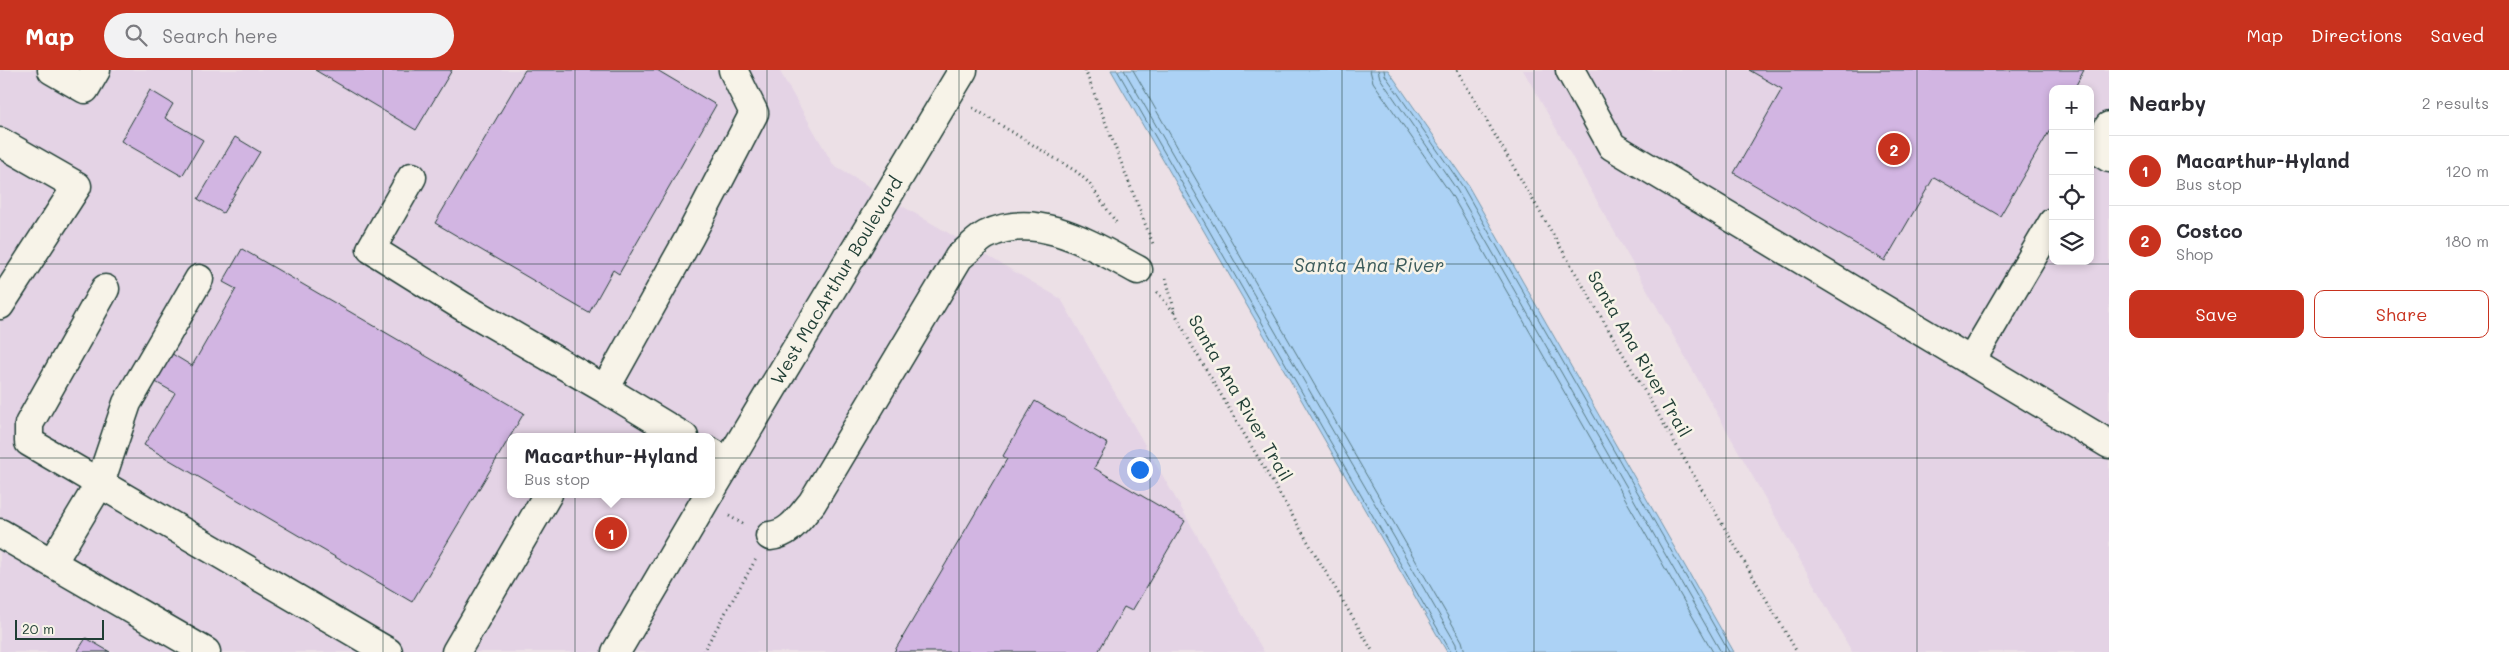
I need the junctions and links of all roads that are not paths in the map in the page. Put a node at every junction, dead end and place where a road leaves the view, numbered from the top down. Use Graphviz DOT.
graph roads {
  1 [pos="52,70"];
  2 [pos="96,70"];
  3 [pos="733,70"];
  4 [pos="963,70"];
  5 [pos="1570,70"];
  6 [pos="2109,126"];
  7 [pos="0,142"];
  8 [pos="2098,155"];
  9 [pos="412,177"];
  10 [pos="2049,229"];
  11 [pos="1138,270"];
  12 [pos="199,279"];
  13 [pos="106,289"];
  14 [pos="0,305"];
  15 [pos="1971,361"];
  16 [pos="605,389"];
  17 [pos="677,433"];
  18 [pos="2109,444"];
  19 [pos="719,458"];
  20 [pos="715,472"];
  21 [pos="100,483"];
  22 [pos="546,498"];
  23 [pos="707,498"];
  24 [pos="0,533"];
  25 [pos="770,536"];
  26 [pos="52,563"];
  27 [pos="206,652"];
  28 [pos="388,652"];
  29 [pos="456,652"];
  30 [pos="616,652"];
  1 -- 2 [label="main road"];
  3 -- 16 [label="main road"];
  4 -- 19 [label="main road, West MacArthur Boulevard"];
  5 -- 15 [label="main road"];
  6 -- 8 [label="main road"];
  7 -- 14 [label="main road"];
  9 -- 16 [label="main road"];
  10 -- 15 [label="main road"];
  11 -- 25 [label="main road"];
  12 -- 21 [label="main road"];
  13 -- 21 [label="main road"];
  15 -- 18 [label="main road"];
  16 -- 17 [label="main road"];
  19 -- 20 [label="main road, West MacArthur Boulevard"];
  21 -- 26 [label="main road"];
  21 -- 28 [label="main road"];
  22 -- 29 [label="main road"];
  23 -- 30 [label="main road, West MacArthur Boulevard"];
  24 -- 26 [label="main road"];
  26 -- 27 [label="main road"];
}
